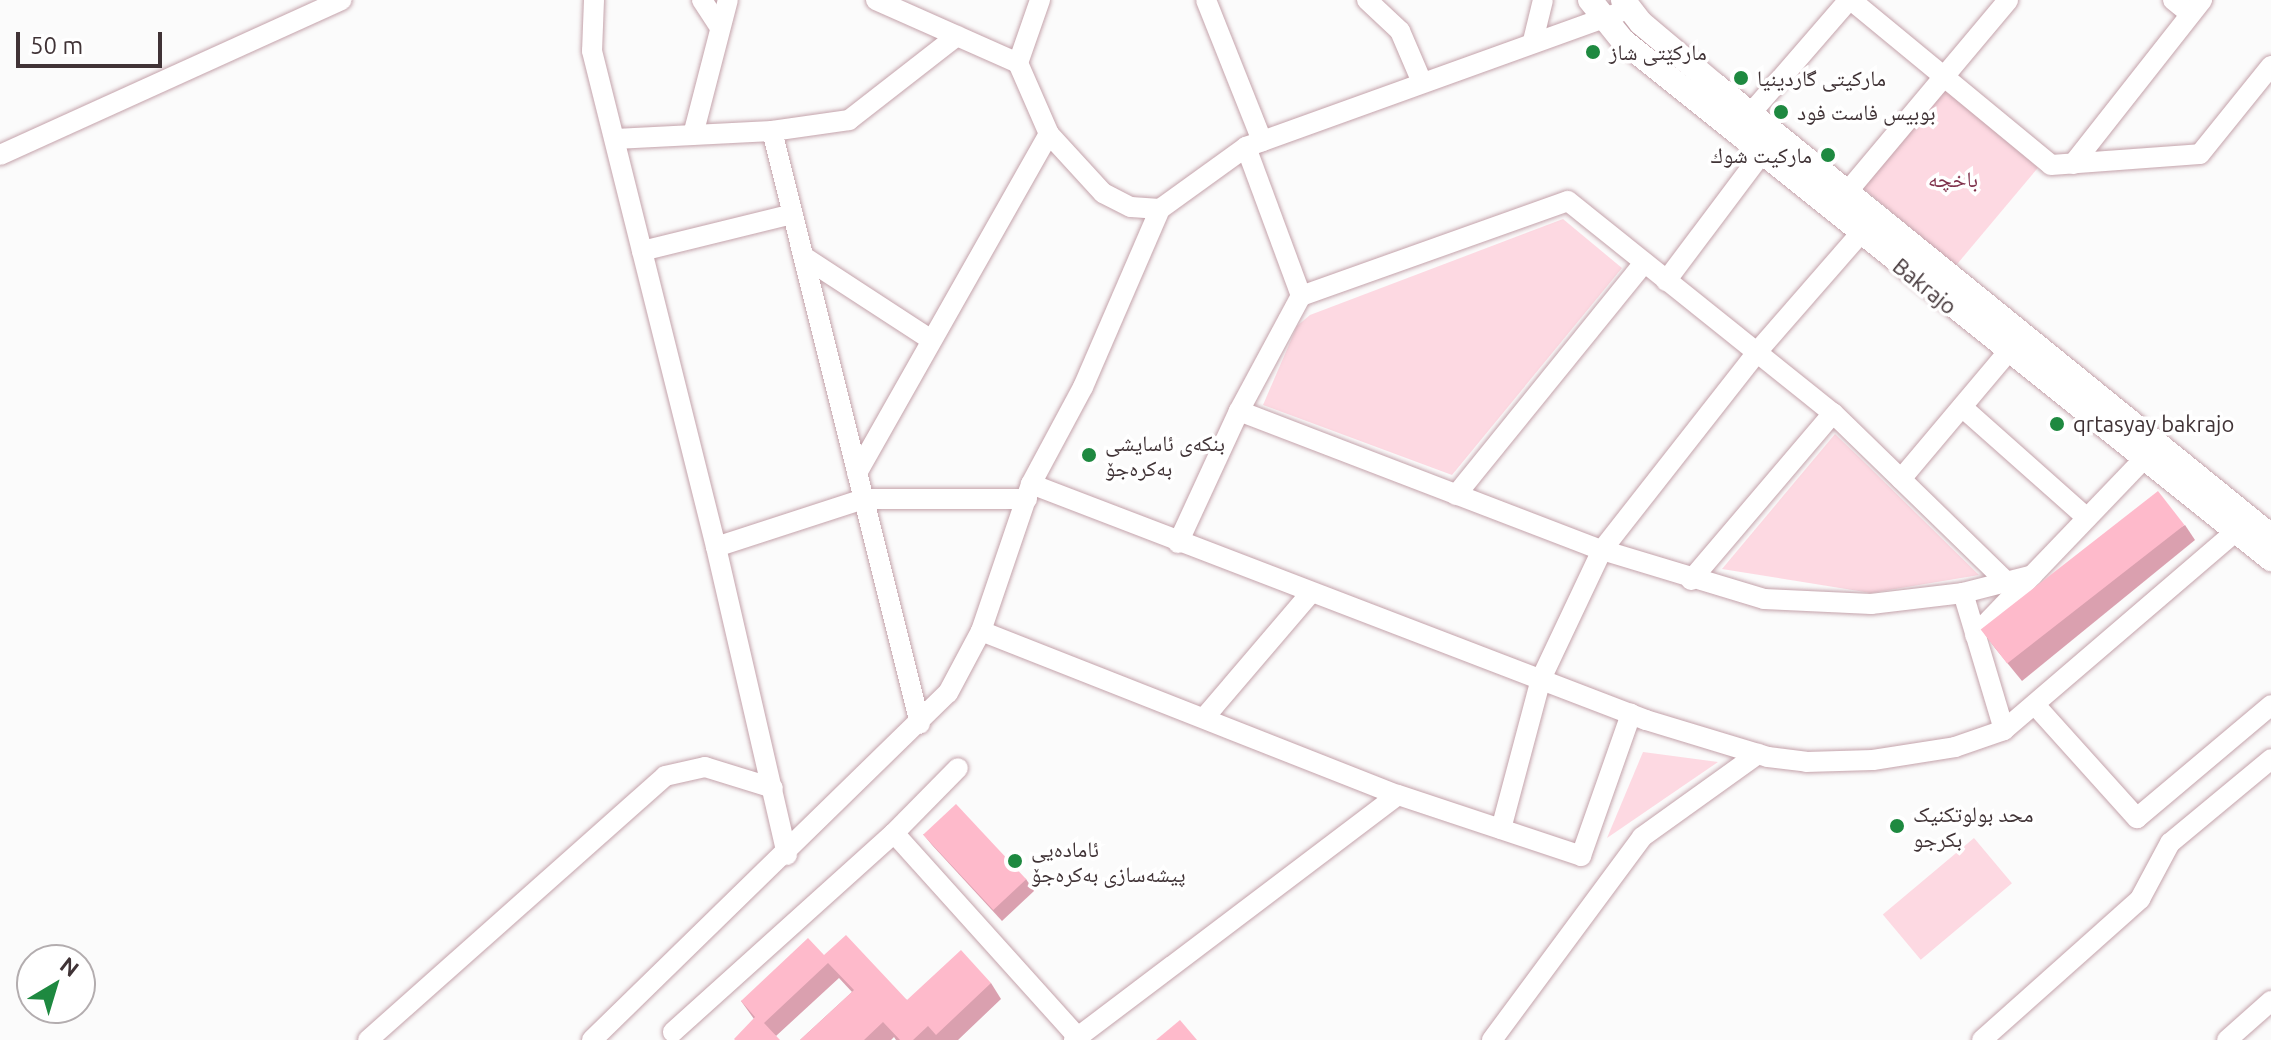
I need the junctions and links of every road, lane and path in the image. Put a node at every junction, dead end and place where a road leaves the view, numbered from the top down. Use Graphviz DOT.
graph roads {
  1 [pos="341,0"];
  2 [pos="594,0"];
  3 [pos="702,0"];
  4 [pos="728,0"];
  5 [pos="876,0"];
  6 [pos="1040,0"];
  7 [pos="1206,0"];
  8 [pos="1367,0"];
  9 [pos="1543,0"];
  10 [pos="1850,0"];
  11 [pos="2008,0"];
  12 [pos="2173,0"];
  13 [pos="1626,4"];
  14 [pos="1595,5"];
  15 [pos="2196,7"];
  16 [pos="718,25"];
  17 [pos="957,36"];
  18 [pos="1533,41"];
  19 [pos="1018,63"];
  20 [pos="2271,66"];
  21 [pos="1943,77"];
  22 [pos="1421,80"];
  23 [pos="1751,113"];
  24 [pos="694,131"];
  25 [pos="772,131"];
  26 [pos="1049,134"];
  27 [pos="615,139"];
  28 [pos="1254,144"];
  29 [pos="1763,152"];
  30 [pos="0,155"];
  31 [pos="2073,164"];
  32 [pos="1848,191"];
  33 [pos="1160,209"];
  34 [pos="793,214"];
  35 [pos="1860,234"];
  36 [pos="642,251"];
  37 [pos="804,257"];
  38 [pos="1644,263"];
  39 [pos="1666,281"];
  40 [pos="1301,296"];
  41 [pos="930,339"];
  42 [pos="1757,352"];
  43 [pos="2008,352"];
  44 [pos="1962,407"];
  45 [pos="1239,411"];
  46 [pos="1833,413"];
  47 [pos="2143,460"];
  48 [pos="857,473"];
  49 [pos="1901,479"];
  50 [pos="1029,491"];
  51 [pos="1456,495"];
  52 [pos="864,499"];
  53 [pos="2087,518"];
  54 [pos="2236,531"];
  55 [pos="2271,536"];
  56 [pos="1178,543"];
  57 [pos="716,547"];
  58 [pos="1602,550"];
  59 [pos="2271,559"];
  60 [pos="2033,575"];
  61 [pos="1691,580"];
  62 [pos="2009,584"];
  63 [pos="1963,593"];
  64 [pos="1310,594"];
  65 [pos="981,631"];
  66 [pos="1975,635"];
  67 [pos="1541,679"];
  68 [pos="2271,705"];
  69 [pos="2036,706"];
  70 [pos="1631,714"];
  71 [pos="1204,718"];
  72 [pos="920,724"];
  73 [pos="2004,730"];
  74 [pos="1758,754"];
  75 [pos="2271,759"];
  76 [pos="958,768"];
  77 [pos="773,788"];
  78 [pos="1398,795"];
  79 [pos="1501,829"];
  80 [pos="894,833"];
  81 [pos="787,855"];
  82 [pos="2271,1001"];
  83 [pos="673,1032"];
  84 [pos="1076,1038"];
  85 [pos="368,1040"];
  86 [pos="592,1040"];
  87 [pos="1492,1040"];
  88 [pos="1982,1040"];
  89 [pos="2227,1040"];
  1 -- 30 [label="street"];
  2 -- 27 [label="street"];
  3 -- 16 [label="street"];
  4 -- 16 [label="street"];
  5 -- 17 [label="street"];
  6 -- 19 [label="street"];
  7 -- 28 [label="street"];
  8 -- 22 [label="street"];
  9 -- 18 [label="street"];
  10 -- 21 [label="street"];
  10 -- 23 [label="street"];
  11 -- 21 [label="street"];
  12 -- 15 [label="street"];
  13 -- 14 [label="street"];
  13 -- 23 [label="street, Bakrajo"];
  14 -- 18 [label="street"];
  14 -- 29 [label="street, Bakrajo"];
  15 -- 31 [label="street"];
  16 -- 24 [label="street"];
  17 -- 19 [label="street"];
  17 -- 25 [label="street"];
  18 -- 22 [label="street"];
  19 -- 26 [label="street"];
  20 -- 31 [label="street"];
  21 -- 31 [label="street"];
  21 -- 32 [label="street"];
  22 -- 28 [label="street"];
  23 -- 32 [label="street, Bakrajo"];
  24 -- 25 [label="street"];
  24 -- 27 [label="street"];
  25 -- 34 [label="street"];
  26 -- 33 [label="street"];
  26 -- 41 [label="street"];
  27 -- 36 [label="street"];
  28 -- 33 [label="street"];
  28 -- 40 [label="street"];
  29 -- 35 [label="street, Bakrajo"];
  29 -- 39 [label="street"];
  32 -- 55 [label="street, Bakrajo"];
  33 -- 50 [label="street"];
  34 -- 36 [label="street"];
  34 -- 37 [label="street"];
  35 -- 42 [label="street"];
  35 -- 43 [label="street, Bakrajo"];
  36 -- 57 [label="street"];
  37 -- 41 [label="street"];
  37 -- 48 [label="street"];
  38 -- 39 [label="street"];
  38 -- 40 [label="street"];
  38 -- 51 [label="street"];
  39 -- 42 [label="street"];
  40 -- 45 [label="street"];
  41 -- 48 [label="street"];
  42 -- 46 [label="street"];
  42 -- 58 [label="street"];
  43 -- 44 [label="street"];
  43 -- 47 [label="street, Bakrajo"];
  44 -- 49 [label="street"];
  44 -- 53 [label="street"];
  45 -- 51 [label="street"];
  45 -- 56 [label="street"];
  46 -- 49 [label="street"];
  46 -- 61 [label="street"];
  47 -- 53 [label="street"];
  47 -- 54 [label="street, Bakrajo"];
  48 -- 52 [label="street"];
  49 -- 62 [label="street"];
  50 -- 52 [label="street"];
  50 -- 56 [label="street"];
  50 -- 65 [label="street"];
  51 -- 58 [label="street"];
  52 -- 57 [label="street"];
  52 -- 72 [label="street"];
  53 -- 60 [label="street"];
  54 -- 59 [label="street, Bakrajo"];
  54 -- 69 [label="street"];
  56 -- 64 [label="street"];
  57 -- 77 [label="street"];
  58 -- 61 [label="street"];
  58 -- 67 [label="street"];
  60 -- 62 [label="street"];
  60 -- 66 [label="street"];
  61 -- 63 [label="street"];
  62 -- 63 [label="street"];
  63 -- 66 [label="street"];
  64 -- 67 [label="street"];
  64 -- 71 [label="street"];
  65 -- 71 [label="street"];
  65 -- 72 [label="street"];
  66 -- 73 [label="street"];
  67 -- 70 [label="street"];
  67 -- 79 [label="street"];
  68 -- 69 [label="street"];
  69 -- 73 [label="street"];
  70 -- 74 [label="street"];
  70 -- 79 [label="street"];
  71 -- 78 [label="street"];
  72 -- 81 [label="street"];
  73 -- 74 [label="street"];
  74 -- 87 [label="street"];
  75 -- 88 [label="street"];
  76 -- 80 [label="street"];
  77 -- 81 [label="street"];
  77 -- 85 [label="street"];
  78 -- 79 [label="street"];
  78 -- 84 [label="street"];
  80 -- 83 [label="street"];
  80 -- 84 [label="street"];
  81 -- 86 [label="street"];
  82 -- 89 [label="street"];
}
